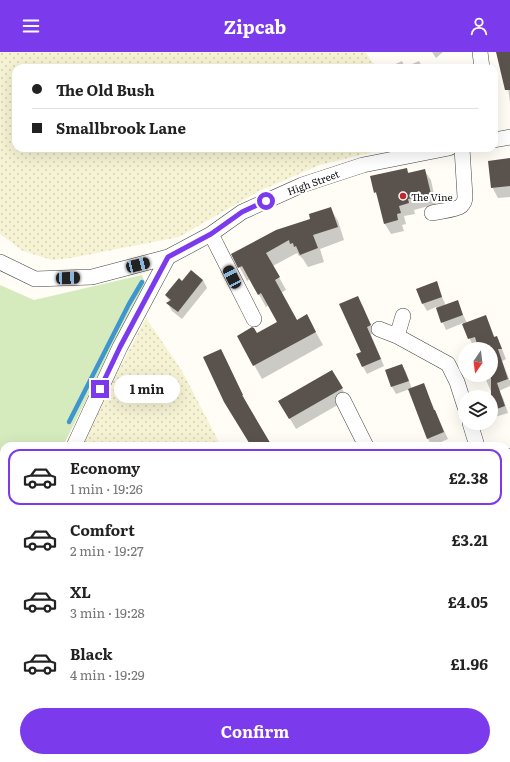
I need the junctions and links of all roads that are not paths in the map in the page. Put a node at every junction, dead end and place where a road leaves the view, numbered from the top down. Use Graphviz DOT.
graph roads {
  1 [pos="480,52"];
  2 [pos="482,64"];
  3 [pos="510,137"];
  4 [pos="498,139"];
  5 [pos="428,152"];
  6 [pos="462,152"];
  7 [pos="432,213"];
  8 [pos="211,234"];
  9 [pos="168,257"];
  10 [pos="0,262"];
  11 [pos="402,316"];
  12 [pos="254,319"];
  13 [pos="378,329"];
  14 [pos="396,336"];
  15 [pos="460,390"];
  16 [pos="343,400"];
  17 [pos="472,430"];
  18 [pos="76,442"];
  19 [pos="364,442"];
  20 [pos="476,442"];
  1 -- 2 [label="street"];
  3 -- 4 [label="street"];
  5 -- 8 [label="street, High Street"];
  6 -- 7 [label="street"];
  8 -- 9 [label="street, High Street"];
  8 -- 12 [label="street"];
  9 -- 10 [label="street, High Street"];
  9 -- 18 [label="street"];
  11 -- 14 [label="street"];
  13 -- 14 [label="street"];
  14 -- 15 [label="street"];
  16 -- 19 [label="street"];
  17 -- 20 [label="street"];
}
